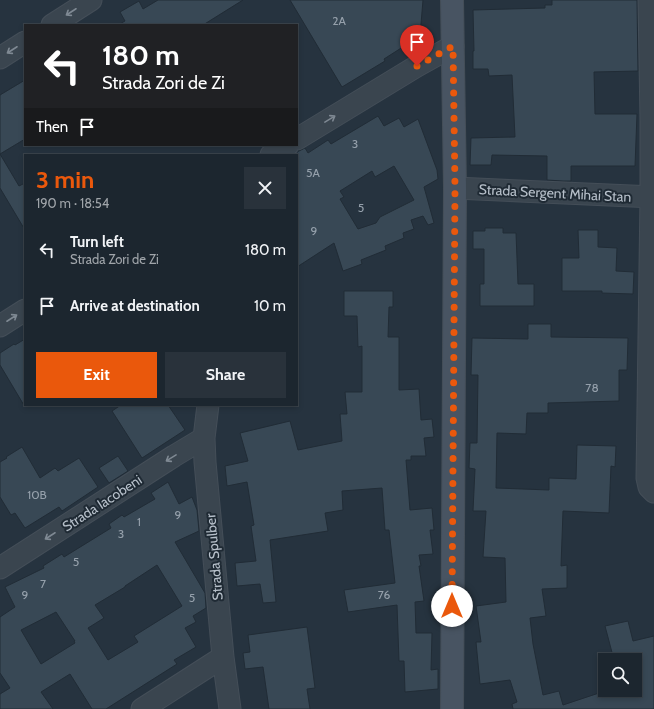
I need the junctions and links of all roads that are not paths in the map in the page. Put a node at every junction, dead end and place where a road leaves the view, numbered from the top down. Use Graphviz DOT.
graph roads {
  1 [pos="90,0"];
  2 [pos="452,0"];
  3 [pos="649,0"];
  4 [pos="54,24"];
  5 [pos="24,43"];
  6 [pos="453,46"];
  7 [pos="0,58"];
  8 [pos="653,119"];
  9 [pos="298,138"];
  10 [pos="286,146"];
  11 [pos="273,154"];
  12 [pos="455,188"];
  13 [pos="652,197"];
  14 [pos="24,311"];
  15 [pos="0,326"];
  16 [pos="208,406"];
  17 [pos="204,438"];
  18 [pos="654,492"];
  19 [pos="0,568"];
  20 [pos="223,657"];
  21 [pos="142,709"];
  22 [pos="230,709"];
  23 [pos="452,709"];
  1 -- 4 [label="street, one-way"];
  2 -- 6 [label="street"];
  3 -- 8 [label="street"];
  5 -- 7 [label="street, one-way"];
  9 -- 6 [label="street, one-way"];
  6 -- 12 [label="street"];
  8 -- 13 [label="street"];
  10 -- 11 [label="street"];
  12 -- 13 [label="street, Strada Sergent Mihai Stan"];
  12 -- 23 [label="street"];
  13 -- 18 [label="street"];
  15 -- 14 [label="street, one-way"];
  16 -- 17 [label="street, Strada Spulber"];
  17 -- 19 [label="street, Strada Iacobeni, one-way"];
  17 -- 20 [label="street, Strada Spulber"];
  20 -- 21 [label="street"];
  20 -- 22 [label="street, Strada Spulber"];
}
